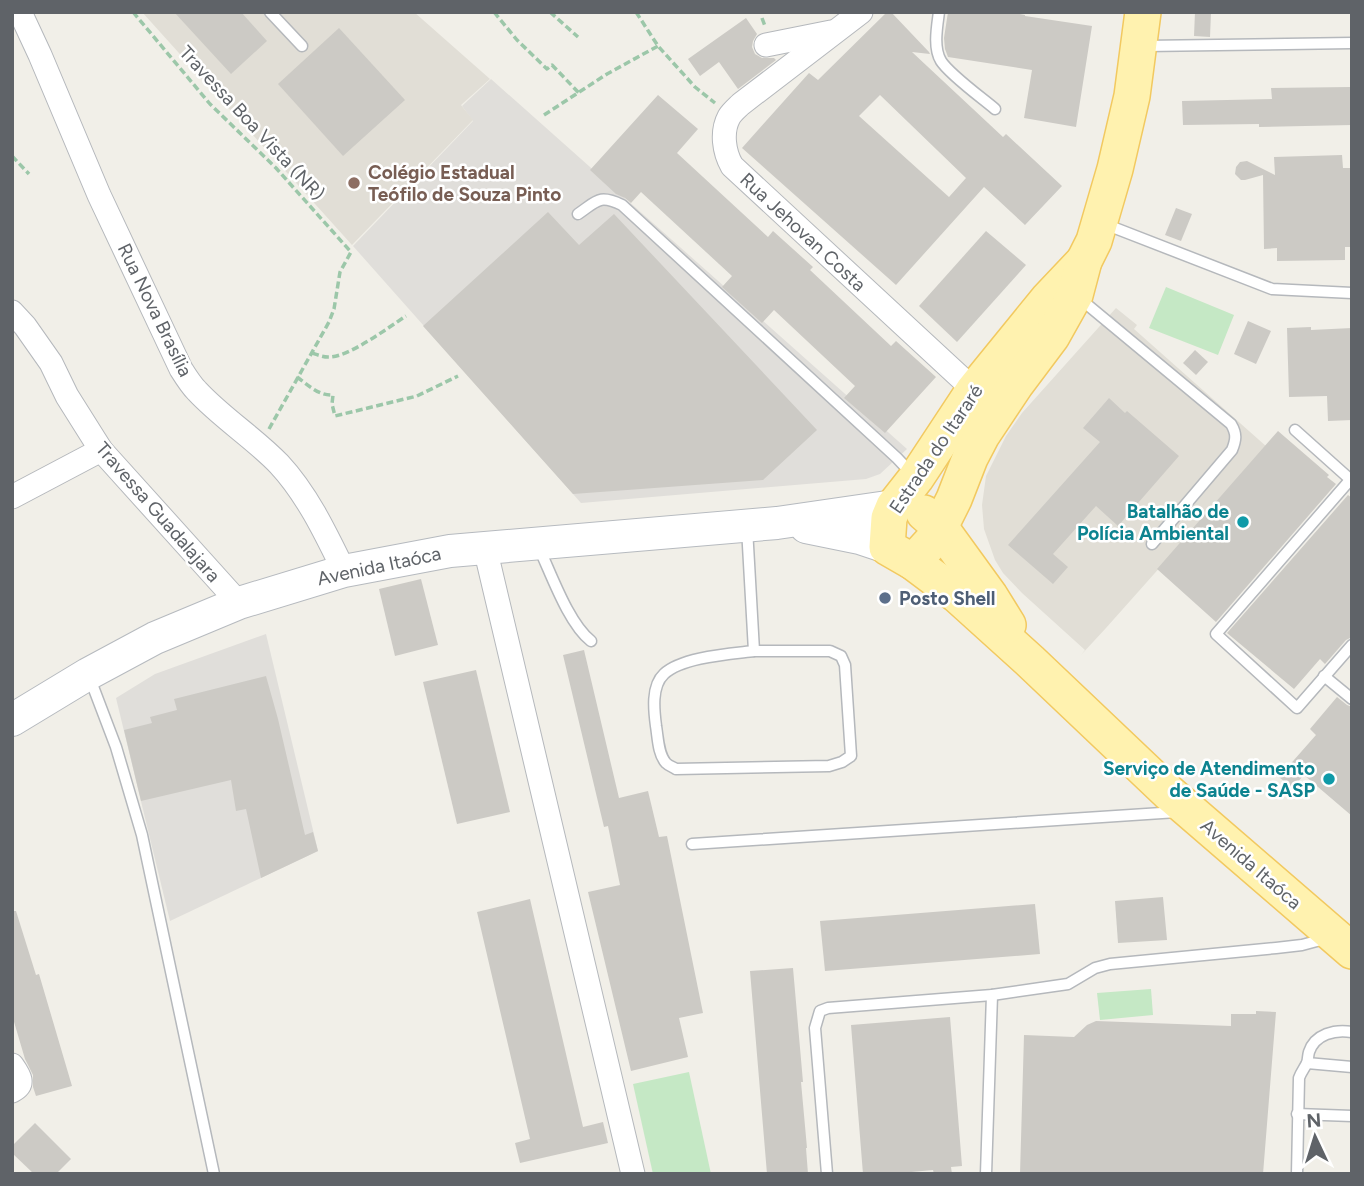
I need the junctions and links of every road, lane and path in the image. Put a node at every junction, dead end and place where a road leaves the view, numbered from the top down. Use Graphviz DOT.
graph roads {
  1 [pos="20,12"];
  2 [pos="133,12"];
  3 [pos="270,12"];
  4 [pos="494,12"];
  5 [pos="550,12"];
  6 [pos="636,12"];
  7 [pos="861,12"];
  8 [pos="939,12"];
  9 [pos="1137,21"];
  10 [pos="837,30"];
  11 [pos="578,37"];
  12 [pos="1352,43"];
  13 [pos="302,46"];
  14 [pos="766,46"];
  15 [pos="658,47"];
  16 [pos="579,93"];
  17 [pos="995,109"];
  18 [pos="544,115"];
  19 [pos="730,115"];
  20 [pos="12,156"];
  21 [pos="29,174"];
  22 [pos="578,214"];
  23 [pos="1100,222"];
  24 [pos="1073,280"];
  25 [pos="1352,293"];
  26 [pos="12,312"];
  27 [pos="406,316"];
  28 [pos="312,353"];
  29 [pos="458,376"];
  30 [pos="297,377"];
  31 [pos="974,390"];
  32 [pos="1295,430"];
  33 [pos="260,446"];
  34 [pos="100,450"];
  35 [pos="916,478"];
  36 [pos="1351,480"];
  37 [pos="14,494"];
  38 [pos="894,506"];
  39 [pos="762,524"];
  40 [pos="940,527"];
  41 [pos="537,543"];
  42 [pos="1152,544"];
  43 [pos="485,548"];
  44 [pos="900,554"];
  45 [pos="344,570"];
  46 [pos="239,603"];
  47 [pos="591,641"];
  48 [pos="1352,645"];
  49 [pos="754,651"];
  50 [pos="1030,661"];
  51 [pos="88,674"];
  52 [pos="1324,677"];
  53 [pos="1352,699"];
  54 [pos="12,720"];
  55 [pos="1191,811"];
  56 [pos="692,844"];
  57 [pos="1343,944"];
  58 [pos="992,995"];
  59 [pos="1352,1032"];
  60 [pos="1307,1063"];
  61 [pos="12,1065"];
  62 [pos="1352,1067"];
  63 [pos="12,1091"];
  64 [pos="1297,1114"];
  65 [pos="1352,1116"];
  66 [pos="214,1174"];
  67 [pos="633,1174"];
  68 [pos="827,1174"];
  69 [pos="986,1174"];
  70 [pos="1297,1174"];
  1 -- 33 [label="street, Rua Nova Brasília"];
  2 -- 28 [label="path, Travessa Boa Vista (NR)"];
  3 -- 13 [label="lane"];
  4 -- 16 [label="path"];
  5 -- 11 [label="path"];
  6 -- 15 [label="path"];
  7 -- 10 [label="street"];
  8 -- 17 [label="lane"];
  9 -- 12 [label="lane"];
  9 -- 23 [label="main road, Estrada do Itararé"];
  10 -- 14 [label="street"];
  10 -- 19 [label="street"];
  15 -- 16 [label="path"];
  15 -- 19 [label="path"];
  16 -- 18 [label="path"];
  19 -- 31 [label="street, Rua Jehovan Costa"];
  20 -- 21 [label="path"];
  22 -- 35 [label="lane"];
  23 -- 24 [label="main road, Estrada do Itararé"];
  23 -- 25 [label="lane"];
  24 -- 31 [label="main road, Estrada do Itararé"];
  24 -- 40 [label="main road, Estrada do Itararé"];
  24 -- 42 [label="lane"];
  26 -- 34 [label="street, Travessa Guadalajara"];
  27 -- 28 [label="path"];
  28 -- 30 [label="path"];
  29 -- 30 [label="path"];
  30 -- 33 [label="path"];
  31 -- 35 [label="main road, Estrada do Itararé"];
  32 -- 36 [label="lane"];
  33 -- 45 [label="street, Rua Nova Brasília"];
  34 -- 37 [label="street"];
  34 -- 46 [label="street, Travessa Guadalajara"];
  35 -- 38 [label="main road, Estrada do Itararé"];
  36 -- 52 [label="lane"];
  38 -- 39 [label="main road, Avenida Itaóca"];
  38 -- 40 [label="main road, Avenida Itaóca"];
  38 -- 44 [label="main road, Estrada do Itararé"];
  39 -- 41 [label="main road, Avenida Itaóca"];
  39 -- 44 [label="main road, Avenida Itaóca"];
  39 -- 49 [label="lane"];
  40 -- 44 [label="main road, Estrada do Itararé"];
  40 -- 50 [label="main road, Avenida Itaóca"];
  41 -- 43 [label="main road, Avenida Itaóca"];
  41 -- 47 [label="lane"];
  43 -- 45 [label="main road, Avenida Itaóca"];
  43 -- 67 [label="street"];
  44 -- 50 [label="main road, Avenida Itaóca"];
  45 -- 46 [label="main road, Avenida Itaóca"];
  46 -- 51 [label="main road, Avenida Itaóca"];
  48 -- 52 [label="lane"];
  49 -- 49 [label="lane"];
  50 -- 55 [label="main road, Avenida Itaóca"];
  51 -- 54 [label="main road, Avenida Itaóca"];
  51 -- 66 [label="lane"];
  52 -- 53 [label="lane"];
  55 -- 56 [label="lane"];
  55 -- 57 [label="main road, Avenida Itaóca"];
  57 -- 58 [label="lane"];
  58 -- 68 [label="lane"];
  58 -- 69 [label="lane"];
  59 -- 60 [label="lane"];
  60 -- 62 [label="lane"];
  60 -- 64 [label="lane"];
  61 -- 63 [label="street"];
  64 -- 65 [label="lane"];
  64 -- 70 [label="lane"];
}
